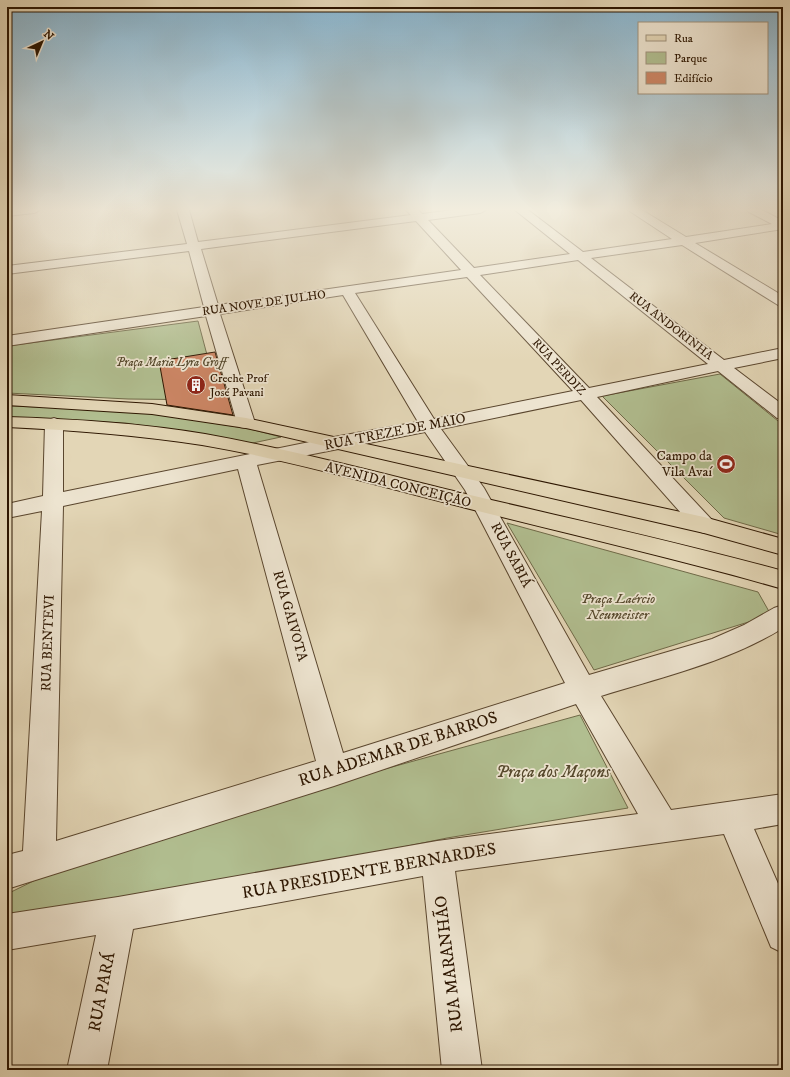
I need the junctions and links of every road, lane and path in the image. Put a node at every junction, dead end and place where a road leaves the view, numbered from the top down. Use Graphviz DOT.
graph roads {
  1 [pos="83,260"];
  2 [pos="198,260"];
  3 [pos="458,260"];
  4 [pos="550,260"];
  5 [pos="585,260"];
  6 [pos="716,260"];
  7 [pos="7,270"];
  8 [pos="469,272"];
  9 [pos="347,291"];
  10 [pos="783,302"];
  11 [pos="212,311"];
  12 [pos="7,341"];
  13 [pos="783,353"];
  14 [pos="722,366"];
  15 [pos="585,394"];
  16 [pos="7,400"];
  17 [pos="783,414"];
  18 [pos="7,422"];
  19 [pos="246,423"];
  20 [pos="54,424"];
  21 [pos="429,425"];
  22 [pos="334,443"];
  23 [pos="276,455"];
  24 [pos="246,461"];
  25 [pos="464,472"];
  26 [pos="53,502"];
  27 [pos="484,505"];
  28 [pos="7,511"];
  29 [pos="704,525"];
  30 [pos="783,547"];
  31 [pos="783,580"];
  32 [pos="783,615"];
  33 [pos="582,689"];
  34 [pos="334,771"];
  35 [pos="783,809"];
  36 [pos="732,816"];
  37 [pos="663,827"];
  38 [pos="437,857"];
  39 [pos="39,862"];
  40 [pos="7,872"];
  41 [pos="118,914"];
  42 [pos="7,932"];
  43 [pos="783,935"];
  44 [pos="87,1070"];
  45 [pos="462,1070"];
  1 -- 7 [label="street"];
  2 -- 11 [label="street"];
  3 -- 8 [label="street, RUA PERDIZ"];
  4 -- 8 [label="street, RUA NOVE DE JULHO"];
  5 -- 14 [label="street, RUA ANDORINHA"];
  6 -- 10 [label="street"];
  8 -- 9 [label="street, RUA NOVE DE JULHO"];
  8 -- 15 [label="street, RUA PERDIZ"];
  9 -- 11 [label="street, RUA NOVE DE JULHO"];
  9 -- 21 [label="street, RUA SABIÁ"];
  11 -- 12 [label="street, RUA NOVE DE JULHO"];
  11 -- 19 [label="street"];
  13 -- 14 [label="street, RUA TREZE DE MAIO"];
  14 -- 15 [label="street, RUA TREZE DE MAIO"];
  14 -- 17 [label="street, RUA ANDORINHA"];
  15 -- 21 [label="street, RUA TREZE DE MAIO"];
  15 -- 29 [label="street, RUA PERDIZ"];
  16 -- 19 [label="main road, AVENIDA CONCEIÇÃO"];
  18 -- 20 [label="main road, AVENIDA CONCEIÇÃO"];
  19 -- 22 [label="main road, AVENIDA CONCEIÇÃO"];
  20 -- 23 [label="main road, AVENIDA CONCEIÇÃO"];
  20 -- 26 [label="street, RUA BENTEVI"];
  21 -- 22 [label="street, RUA TREZE DE MAIO"];
  21 -- 25 [label="street, RUA SABIÁ"];
  22 -- 23 [label="street, RUA TREZE DE MAIO"];
  22 -- 25 [label="main road, AVENIDA CONCEIÇÃO"];
  23 -- 24 [label="street, RUA TREZE DE MAIO"];
  23 -- 27 [label="main road, AVENIDA CONCEIÇÃO"];
  24 -- 26 [label="street, RUA TREZE DE MAIO"];
  24 -- 34 [label="street, RUA GAIVOTA"];
  25 -- 27 [label="street, RUA SABIÁ"];
  25 -- 29 [label="main road, AVENIDA CONCEIÇÃO"];
  26 -- 28 [label="street, RUA TREZE DE MAIO"];
  26 -- 39 [label="street, RUA BENTEVI"];
  27 -- 31 [label="main road, AVENIDA CONCEIÇÃO"];
  27 -- 33 [label="street, RUA SABIÁ"];
  29 -- 30 [label="main road, AVENIDA CONCEIÇÃO"];
  32 -- 33 [label="street, RUA ADEMAR DE BARROS"];
  33 -- 34 [label="street, RUA ADEMAR DE BARROS"];
  33 -- 37 [label="street, RUA SABIÁ"];
  34 -- 39 [label="street, RUA ADEMAR DE BARROS"];
  35 -- 36 [label="street, RUA PRESIDENTE BERNARDES"];
  36 -- 37 [label="street, RUA PRESIDENTE BERNARDES"];
  36 -- 43 [label="street"];
  37 -- 38 [label="street, RUA PRESIDENTE BERNARDES"];
  38 -- 41 [label="street, RUA PRESIDENTE BERNARDES"];
  38 -- 45 [label="street, RUA MARANHÃO"];
  39 -- 40 [label="street, RUA ADEMAR DE BARROS"];
  41 -- 42 [label="street, RUA PRESIDENTE BERNARDES"];
  41 -- 44 [label="street, RUA PARÁ"];
}
